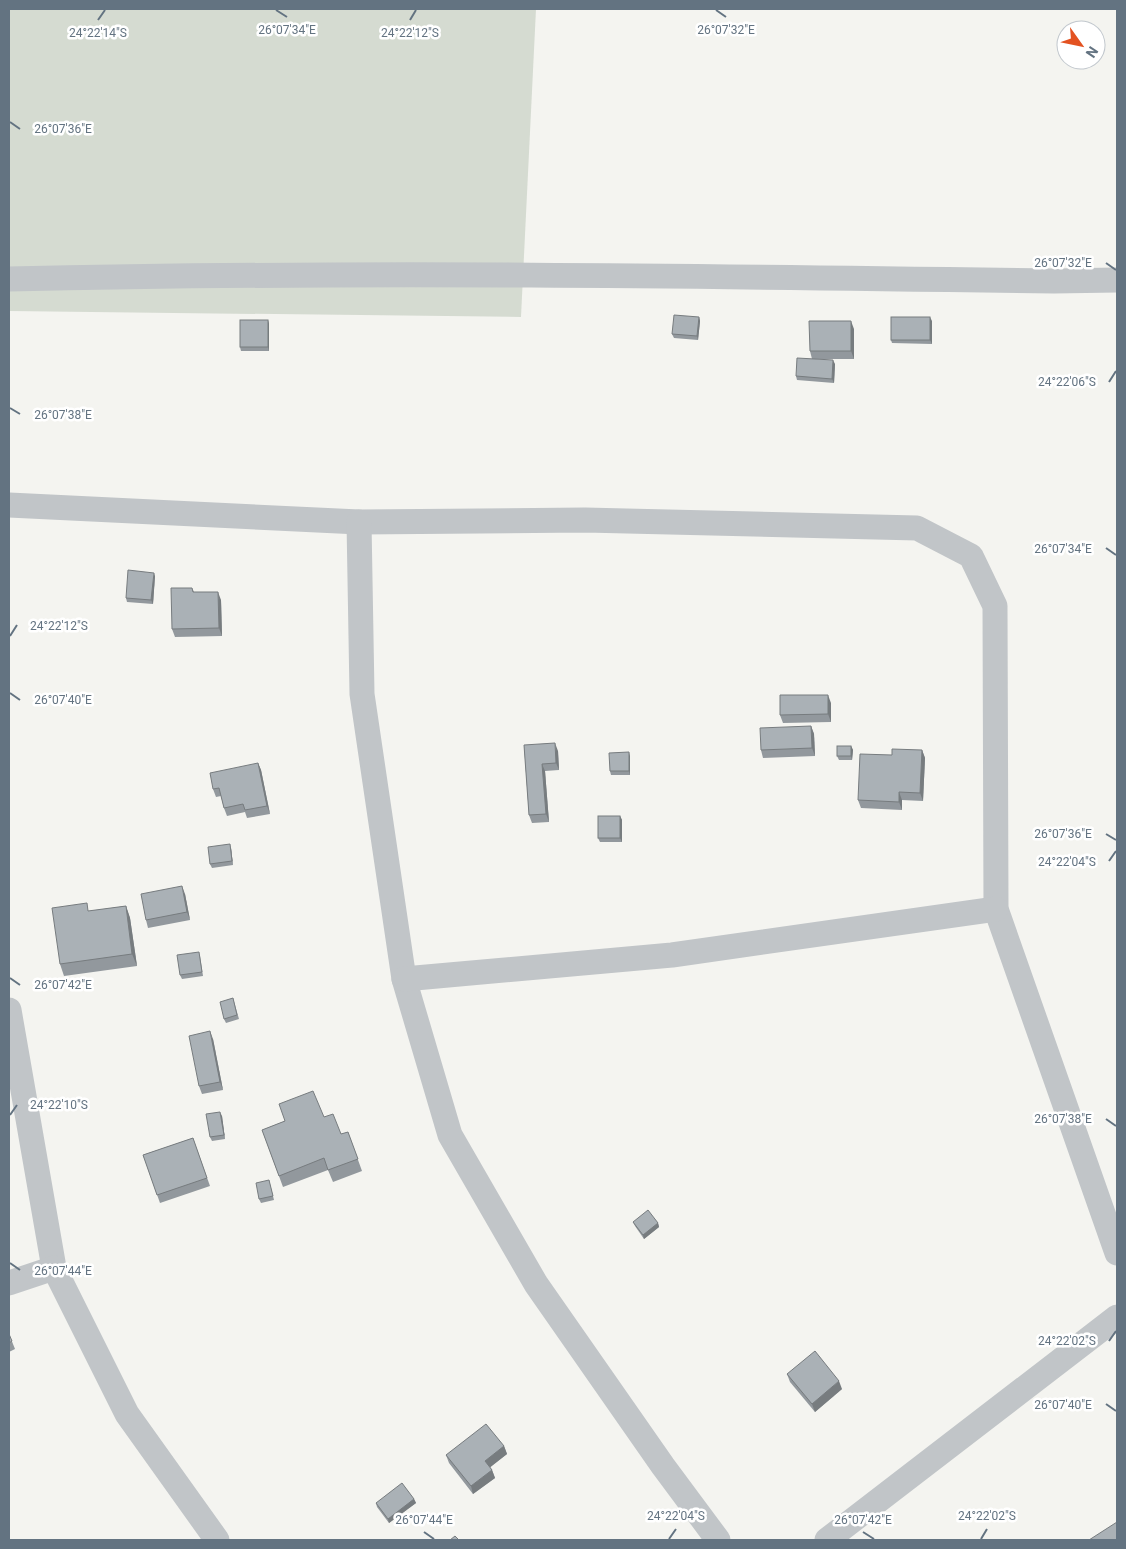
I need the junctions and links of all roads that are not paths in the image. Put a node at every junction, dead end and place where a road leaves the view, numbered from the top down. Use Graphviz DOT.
graph roads {
  1 [pos="9,279"];
  2 [pos="1117,280"];
  3 [pos="9,506"];
  4 [pos="359,522"];
  5 [pos="996,909"];
  6 [pos="404,979"];
  7 [pos="9,1010"];
  8 [pos="1117,1253"];
  9 [pos="54,1268"];
  10 [pos="9,1283"];
  11 [pos="1117,1317"];
  12 [pos="217,1540"];
  13 [pos="718,1540"];
  14 [pos="827,1540"];
  1 -- 2 [label="street"];
  3 -- 4 [label="street"];
  4 -- 5 [label="street"];
  4 -- 6 [label="street"];
  5 -- 6 [label="street"];
  5 -- 8 [label="street"];
  6 -- 13 [label="street"];
  7 -- 9 [label="street"];
  9 -- 10 [label="street"];
  9 -- 12 [label="street"];
  11 -- 14 [label="street"];
}
